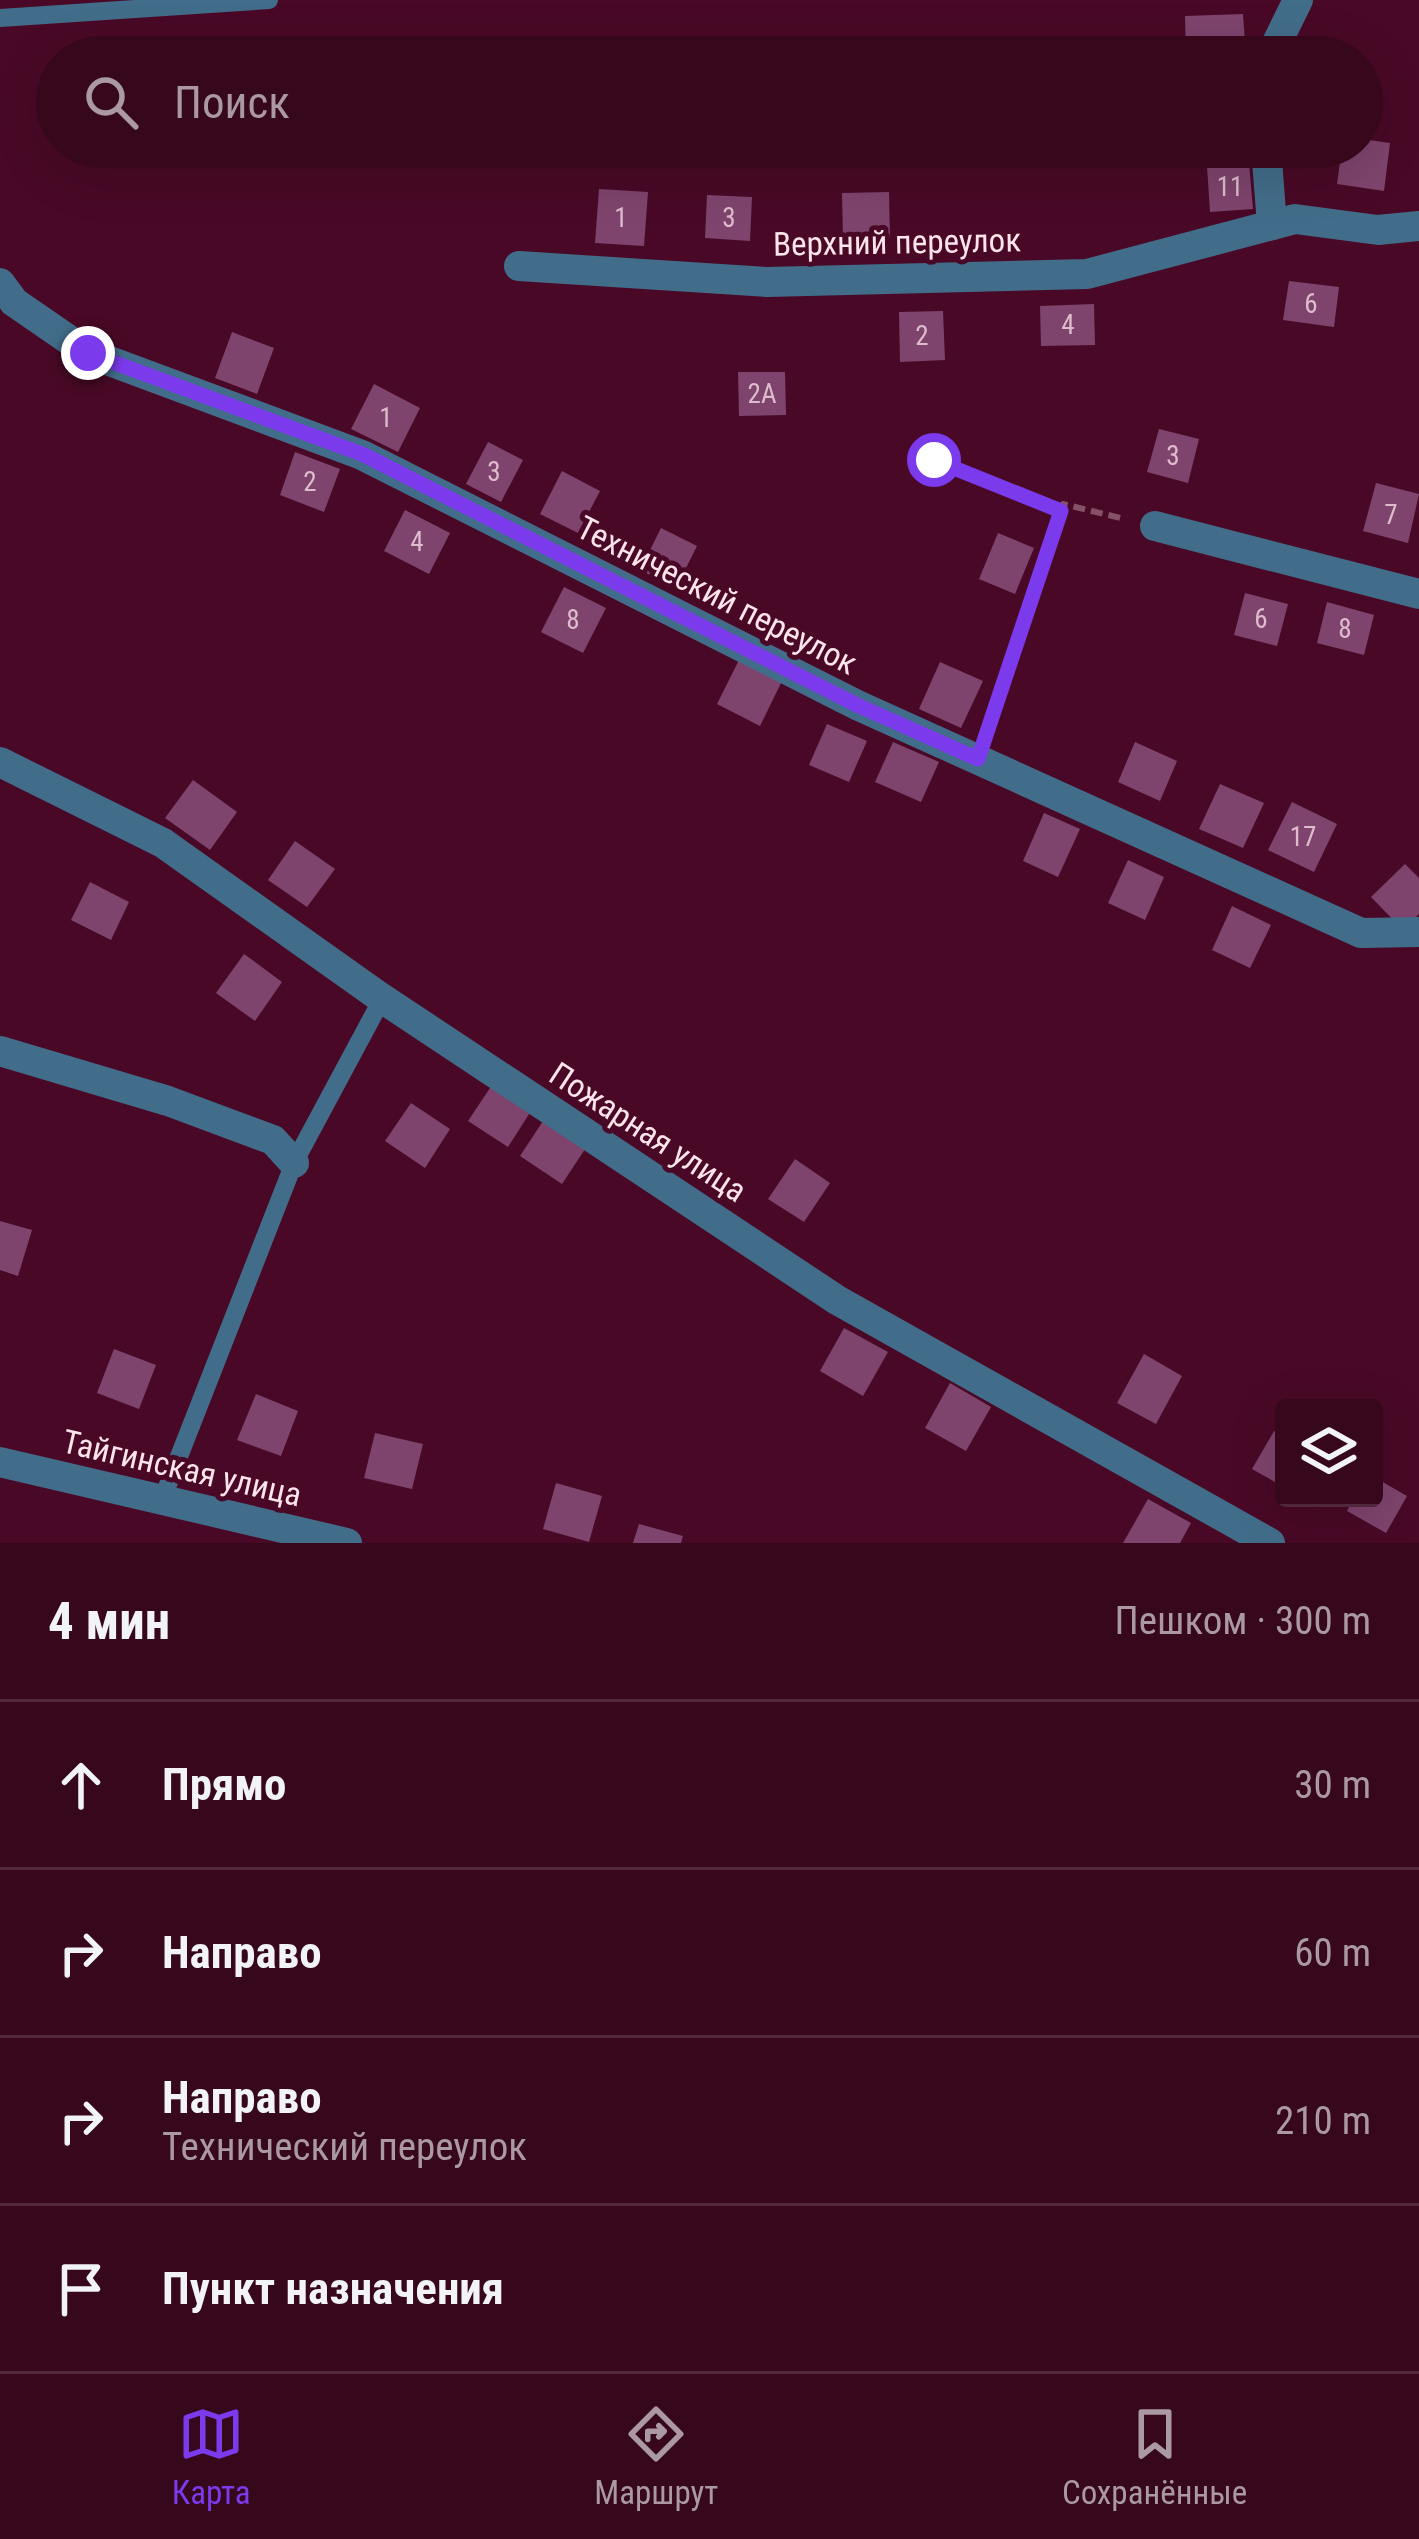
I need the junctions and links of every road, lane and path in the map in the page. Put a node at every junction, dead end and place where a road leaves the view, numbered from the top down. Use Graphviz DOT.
graph roads {
  1 [pos="269,0"];
  2 [pos="1298,0"];
  3 [pos="0,18"];
  4 [pos="1280,36"];
  5 [pos="1268,168"];
  6 [pos="1272,225"];
  7 [pos="1419,226"];
  8 [pos="519,266"];
  9 [pos="0,283"];
  10 [pos="934,460"];
  11 [pos="1061,511"];
  12 [pos="1155,526"];
  13 [pos="1419,594"];
  14 [pos="978,759"];
  15 [pos="0,762"];
  16 [pos="1419,932"];
  17 [pos="382,999"];
  18 [pos="0,1051"];
  19 [pos="294,1163"];
  20 [pos="0,1462"];
  21 [pos="162,1500"];
  22 [pos="347,1543"];
  23 [pos="1270,1543"];
  1 -- 3 [label="lane"];
  2 -- 4 [label="street"];
  5 -- 6 [label="street"];
  6 -- 7 [label="street, Верхний переулок"];
  6 -- 8 [label="street, Верхний переулок"];
  9 -- 14 [label="street, Технический переулок"];
  10 -- 11 [label="path"];
  11 -- 12 [label="path"];
  11 -- 14 [label="path"];
  12 -- 13 [label="street"];
  14 -- 16 [label="street, Технический переулок"];
  15 -- 17 [label="street, Пожарная улица"];
  17 -- 19 [label="lane"];
  17 -- 23 [label="street, Пожарная улица"];
  18 -- 19 [label="street"];
  19 -- 21 [label="lane"];
  20 -- 21 [label="street, Тайгинская улица"];
  21 -- 22 [label="street, Тайгинская улица"];
}
